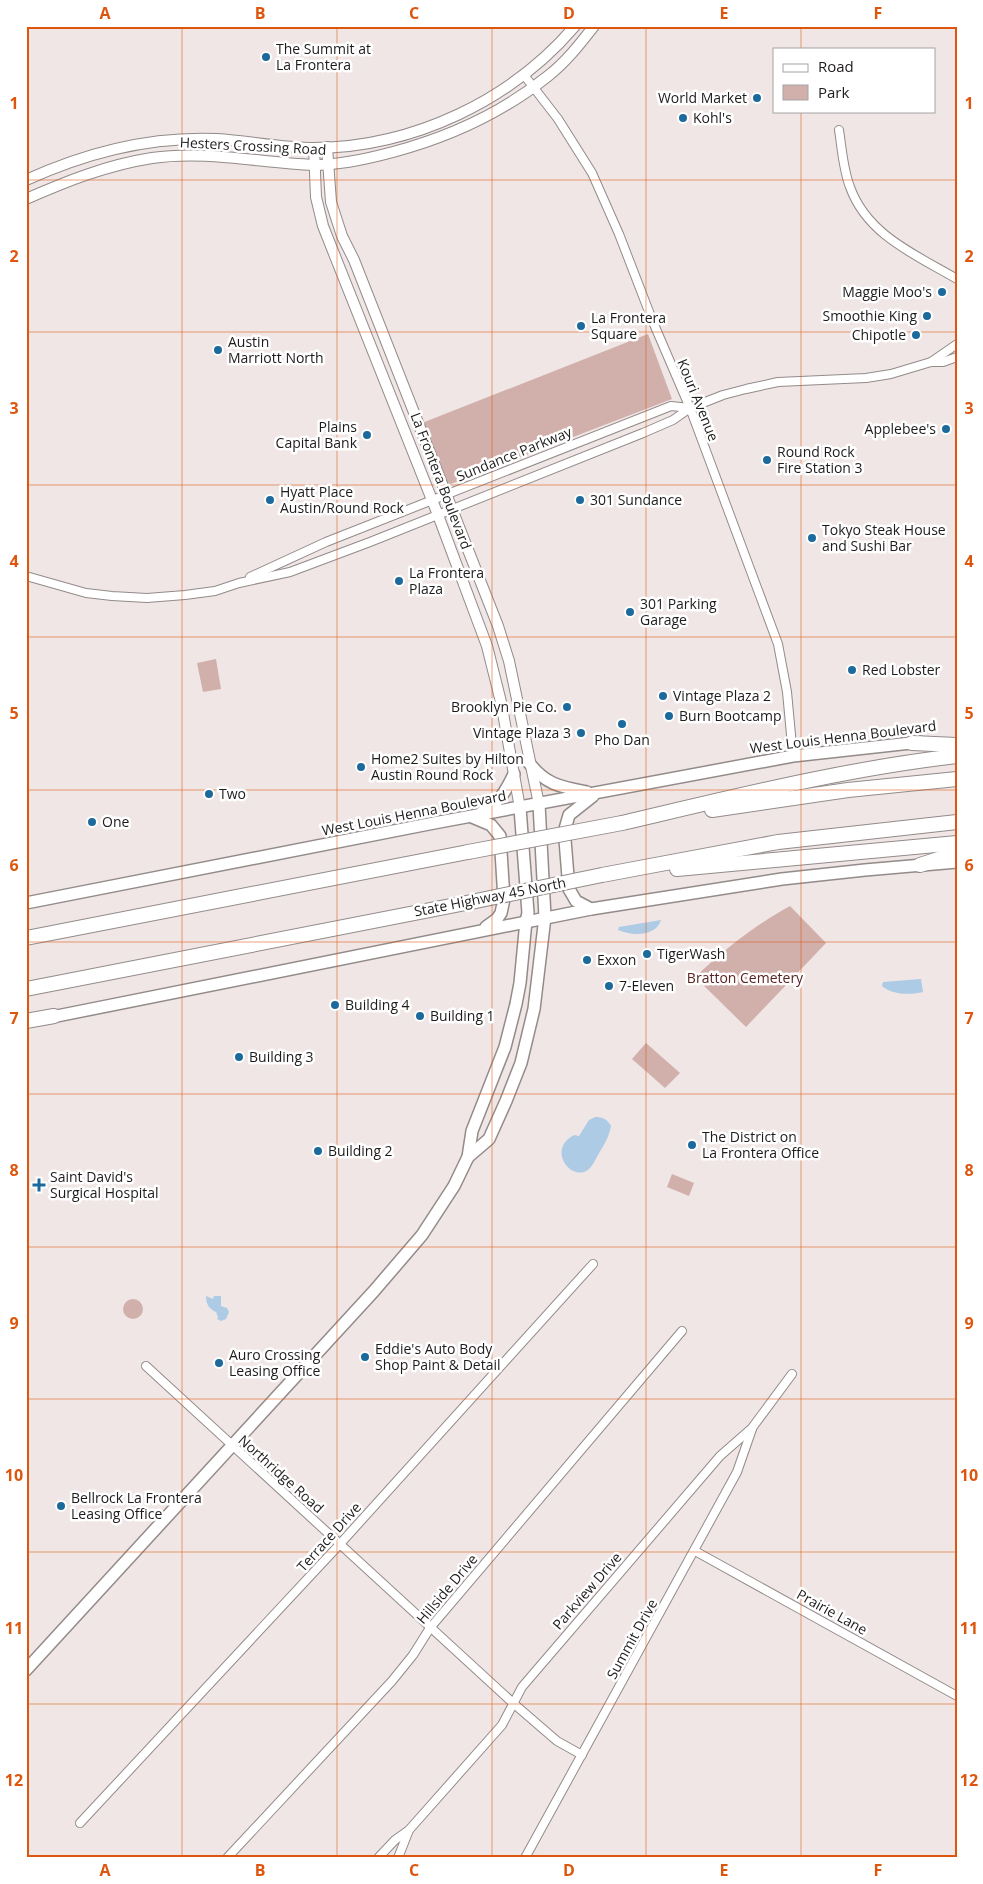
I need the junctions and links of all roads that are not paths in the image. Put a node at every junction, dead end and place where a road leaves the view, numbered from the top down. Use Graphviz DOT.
graph roads {
  1 [pos="574,26"];
  2 [pos="594,26"];
  3 [pos="524,75"];
  4 [pos="532,88"];
  5 [pos="839,130"];
  6 [pos="327,147"];
  7 [pos="314,148"];
  8 [pos="328,164"];
  9 [pos="314,165"];
  10 [pos="26,180"];
  11 [pos="26,199"];
  12 [pos="957,279"];
  13 [pos="957,344"];
  14 [pos="957,357"];
  15 [pos="931,362"];
  16 [pos="690,408"];
  17 [pos="446,494"];
  18 [pos="432,500"];
  19 [pos="452,509"];
  20 [pos="438,515"];
  21 [pos="26,576"];
  22 [pos="239,582"];
  23 [pos="957,738"];
  24 [pos="912,743"];
  25 [pos="957,745"];
  26 [pos="793,756"];
  27 [pos="957,756"];
  28 [pos="530,763"];
  29 [pos="514,774"];
  30 [pos="957,780"];
  31 [pos="596,794"];
  32 [pos="539,804"];
  33 [pos="520,808"];
  34 [pos="472,817"];
  35 [pos="957,822"];
  36 [pos="622,823"];
  37 [pos="957,843"];
  38 [pos="957,853"];
  39 [pos="957,862"];
  40 [pos="920,865"];
  41 [pos="602,875"];
  42 [pos="26,903"];
  43 [pos="591,909"];
  44 [pos="545,917"];
  45 [pos="526,922"];
  46 [pos="482,930"];
  47 [pos="26,938"];
  48 [pos="26,989"];
  49 [pos="54,1016"];
  50 [pos="26,1022"];
  51 [pos="505,1047"];
  52 [pos="524,1051"];
  53 [pos="468,1157"];
  54 [pos="593,1264"];
  55 [pos="682,1331"];
  56 [pos="146,1366"];
  57 [pos="792,1374"];
  58 [pos="752,1428"];
  59 [pos="232,1447"];
  60 [pos="340,1544"];
  61 [pos="695,1551"];
  62 [pos="430,1628"];
  63 [pos="26,1670"];
  64 [pos="957,1696"];
  65 [pos="513,1704"];
  66 [pos="582,1755"];
  67 [pos="80,1823"];
  68 [pos="410,1830"];
  69 [pos="227,1858"];
  70 [pos="378,1858"];
  71 [pos="398,1858"];
  72 [pos="525,1858"];
  1 -- 3 [label="street, Hesters Crossing Road"];
  2 -- 4 [label="street, Hesters Crossing Road"];
  3 -- 4 [label="street, Kouri Avenue"];
  3 -- 6 [label="street, Hesters Crossing Road"];
  4 -- 8 [label="street, Hesters Crossing Road"];
  4 -- 16 [label="street, Kouri Avenue"];
  5 -- 12 [label="street"];
  6 -- 7 [label="street, Hesters Crossing Road"];
  6 -- 8 [label="street, La Frontera Boulevard"];
  7 -- 9 [label="street, La Frontera Boulevard"];
  7 -- 10 [label="street, Hesters Crossing Road"];
  8 -- 9 [label="street, Hesters Crossing Road"];
  8 -- 17 [label="street, La Frontera Boulevard"];
  9 -- 11 [label="street, Hesters Crossing Road"];
  9 -- 18 [label="street, La Frontera Boulevard"];
  13 -- 15 [label="street, Sundance Parkway"];
  14 -- 15 [label="street, Sundance Parkway"];
  15 -- 16 [label="street, Sundance Parkway"];
  16 -- 17 [label="street, Sundance Parkway"];
  16 -- 19 [label="street, Sundance Parkway"];
  16 -- 26 [label="street, Kouri Avenue"];
  17 -- 18 [label="street, Sundance Parkway"];
  17 -- 19 [label="street, La Frontera Boulevard"];
  18 -- 20 [label="street, La Frontera Boulevard"];
  18 -- 22 [label="street, Sundance Parkway"];
  19 -- 20 [label="street, Sundance Parkway"];
  19 -- 28 [label="street, La Frontera Boulevard"];
  20 -- 22 [label="street, Sundance Parkway"];
  20 -- 29 [label="street, La Frontera Boulevard"];
  21 -- 22 [label="street, Sundance Parkway"];
  23 -- 24 [label="main road, West Louis Henna Boulevard"];
  24 -- 25 [label="highway"];
  24 -- 26 [label="main road, West Louis Henna Boulevard"];
  26 -- 31 [label="main road, West Louis Henna Boulevard"];
  27 -- 36 [label="highway"];
  28 -- 31 [label="main road"];
  28 -- 32 [label="street, La Frontera Boulevard"];
  29 -- 33 [label="street, La Frontera Boulevard"];
  29 -- 34 [label="main road"];
  30 -- 36 [label="highway"];
  31 -- 32 [label="main road, West Louis Henna Boulevard"];
  31 -- 43 [label="main road"];
  32 -- 33 [label="main road, West Louis Henna Boulevard"];
  32 -- 44 [label="main road, La Frontera Boulevard"];
  33 -- 34 [label="main road, West Louis Henna Boulevard"];
  33 -- 45 [label="main road, La Frontera Boulevard"];
  34 -- 42 [label="main road, West Louis Henna Boulevard"];
  34 -- 46 [label="main road"];
  35 -- 41 [label="highway, State Highway 45 North"];
  36 -- 47 [label="highway, bridge"];
  37 -- 41 [label="highway"];
  38 -- 40 [label="highway"];
  39 -- 40 [label="main road"];
  40 -- 43 [label="main road"];
  41 -- 48 [label="highway, State Highway 45 North, bridge"];
  43 -- 44 [label="main road"];
  44 -- 45 [label="main road"];
  44 -- 52 [label="main road, La Frontera Boulevard"];
  45 -- 46 [label="main road"];
  45 -- 51 [label="main road, La Frontera Boulevard"];
  46 -- 49 [label="main road"];
  49 -- 50 [label="highway"];
  51 -- 52 [label="main road"];
  51 -- 53 [label="main road, La Frontera Boulevard"];
  52 -- 53 [label="main road, La Frontera Boulevard"];
  53 -- 59 [label="main road"];
  54 -- 60 [label="street, Terrace Drive"];
  55 -- 62 [label="street, Hillside Drive"];
  56 -- 59 [label="street, Northridge Road"];
  57 -- 58 [label="street, Parkview Drive"];
  58 -- 61 [label="street, Summit Drive"];
  58 -- 65 [label="street, Parkview Drive"];
  59 -- 60 [label="street, Northridge Road"];
  59 -- 63 [label="main road"];
  60 -- 62 [label="street, Northridge Road"];
  60 -- 67 [label="street, Terrace Drive"];
  61 -- 64 [label="street, Prairie Lane"];
  61 -- 66 [label="street, Summit Drive"];
  62 -- 65 [label="street, Northridge Road"];
  62 -- 69 [label="street, Hillside Drive"];
  65 -- 66 [label="street, Northridge Road"];
  65 -- 68 [label="street, Parkview Drive"];
  66 -- 72 [label="street, Summit Drive"];
  68 -- 70 [label="street, Parkview Drive"];
  68 -- 71 [label="street, Parkview Drive"];
}
